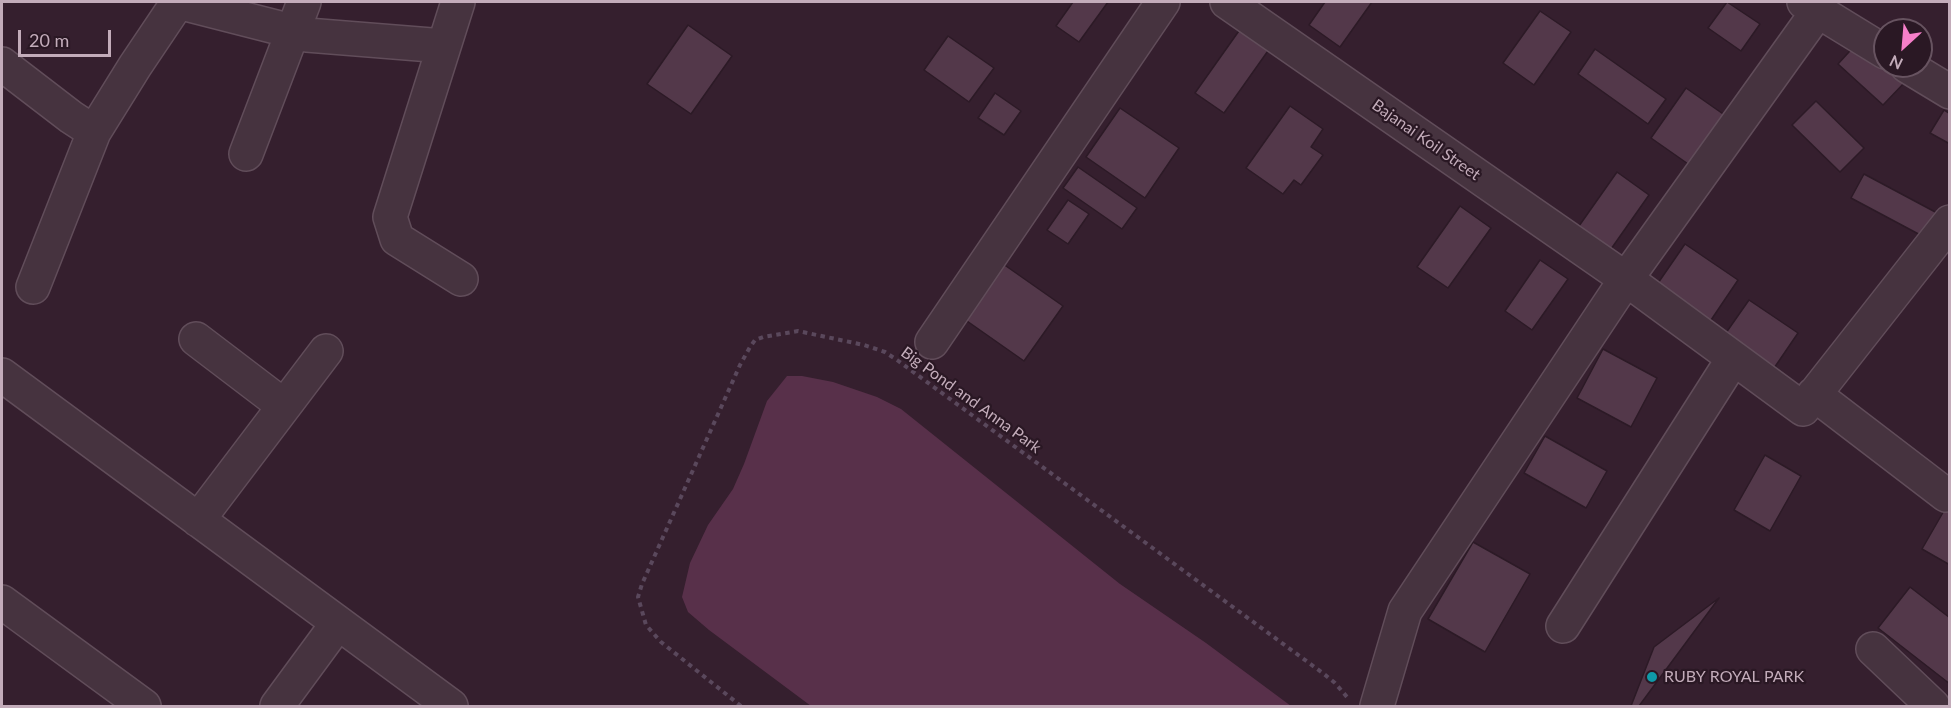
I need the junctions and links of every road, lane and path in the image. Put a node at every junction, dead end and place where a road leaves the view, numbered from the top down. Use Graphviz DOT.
graph roads {
  1 [pos="459,2"];
  2 [pos="1163,2"];
  3 [pos="1227,2"];
  4 [pos="1811,6"];
  5 [pos="299,17"];
  6 [pos="1873,45"];
  7 [pos="444,46"];
  8 [pos="2,64"];
  9 [pos="1927,78"];
  10 [pos="1950,92"];
  11 [pos="94,132"];
  12 [pos="246,154"];
  13 [pos="1950,222"];
  14 [pos="461,279"];
  15 [pos="1626,279"];
  16 [pos="33,287"];
  17 [pos="196,339"];
  18 [pos="933,342"];
  19 [pos="326,351"];
  20 [pos="1733,359"];
  21 [pos="2,375"];
  22 [pos="1814,394"];
  23 [pos="284,406"];
  24 [pos="1946,495"];
  25 [pos="198,520"];
  26 [pos="2,602"];
  27 [pos="338,622"];
  28 [pos="1563,626"];
  29 [pos="1873,649"];
  30 [pos="1363,703"];
  31 [pos="144,706"];
  32 [pos="277,706"];
  33 [pos="451,706"];
  34 [pos="741,706"];
  35 [pos="1933,706"];
  1 -- 7 [label="street"];
  2 -- 18 [label="street"];
  3 -- 15 [label="street, Bajanai Koil Street"];
  4 -- 6 [label="street"];
  4 -- 15 [label="street"];
  5 -- 7 [label="street"];
  5 -- 11 [label="street"];
  5 -- 12 [label="street"];
  7 -- 14 [label="street"];
  8 -- 11 [label="street"];
  9 -- 10 [label="street"];
  11 -- 16 [label="street"];
  13 -- 22 [label="street"];
  15 -- 20 [label="street, Bajanai Koil Street"];
  15 -- 30 [label="street"];
  17 -- 23 [label="street"];
  19 -- 23 [label="street"];
  20 -- 22 [label="street, Bajanai Koil Street"];
  20 -- 28 [label="street"];
  21 -- 25 [label="street"];
  22 -- 24 [label="street"];
  23 -- 25 [label="street"];
  25 -- 27 [label="street"];
  26 -- 31 [label="street"];
  27 -- 32 [label="street"];
  27 -- 33 [label="street"];
  29 -- 35 [label="street"];
  30 -- 34 [label="path, Big Pond and Anna Park"];
}
